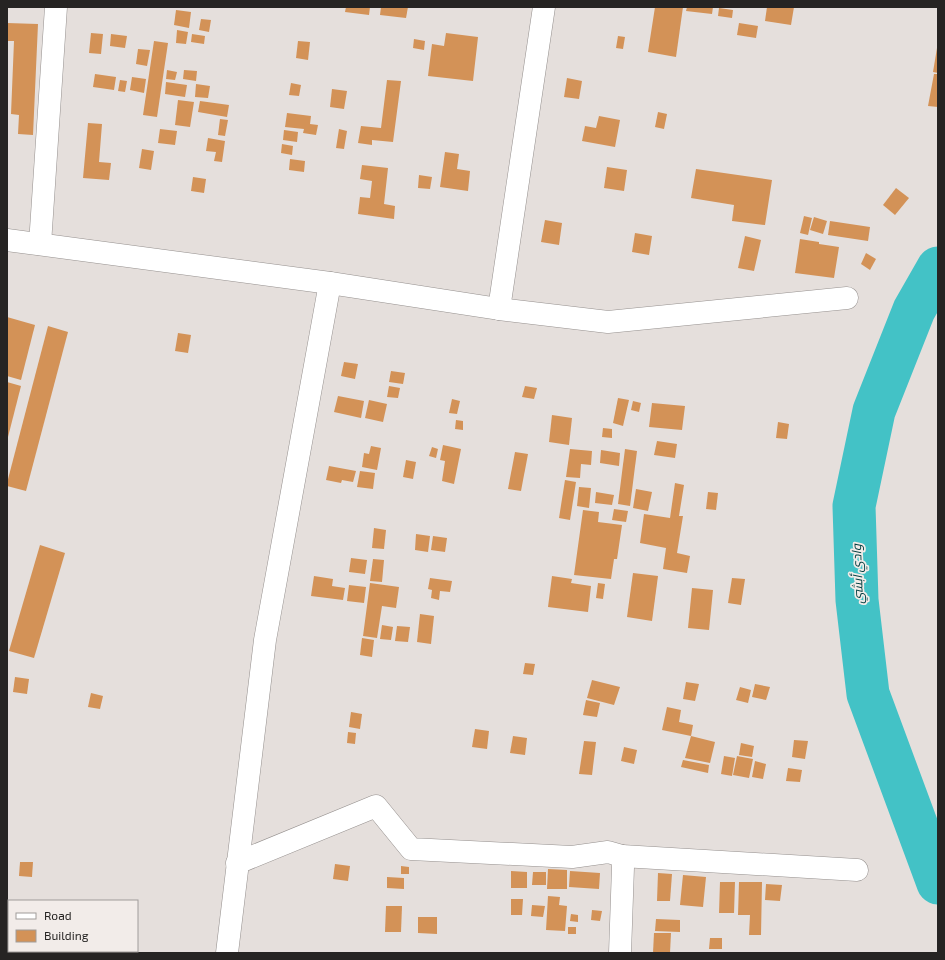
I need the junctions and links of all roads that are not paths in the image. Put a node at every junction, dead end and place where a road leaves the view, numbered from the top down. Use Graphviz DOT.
graph roads {
  1 [pos="56,7"];
  2 [pos="544,7"];
  3 [pos="7,240"];
  4 [pos="40,244"];
  5 [pos="330,283"];
  6 [pos="847,298"];
  7 [pos="500,309"];
  8 [pos="622,856"];
  9 [pos="237,863"];
  10 [pos="857,870"];
  11 [pos="227,953"];
  12 [pos="620,953"];
  1 -- 4 [label="street"];
  2 -- 7 [label="street"];
  3 -- 4 [label="street"];
  4 -- 5 [label="street"];
  5 -- 7 [label="street"];
  5 -- 9 [label="street"];
  6 -- 7 [label="street"];
  8 -- 9 [label="street"];
  8 -- 10 [label="street"];
  8 -- 12 [label="street"];
  9 -- 11 [label="street"];
}
